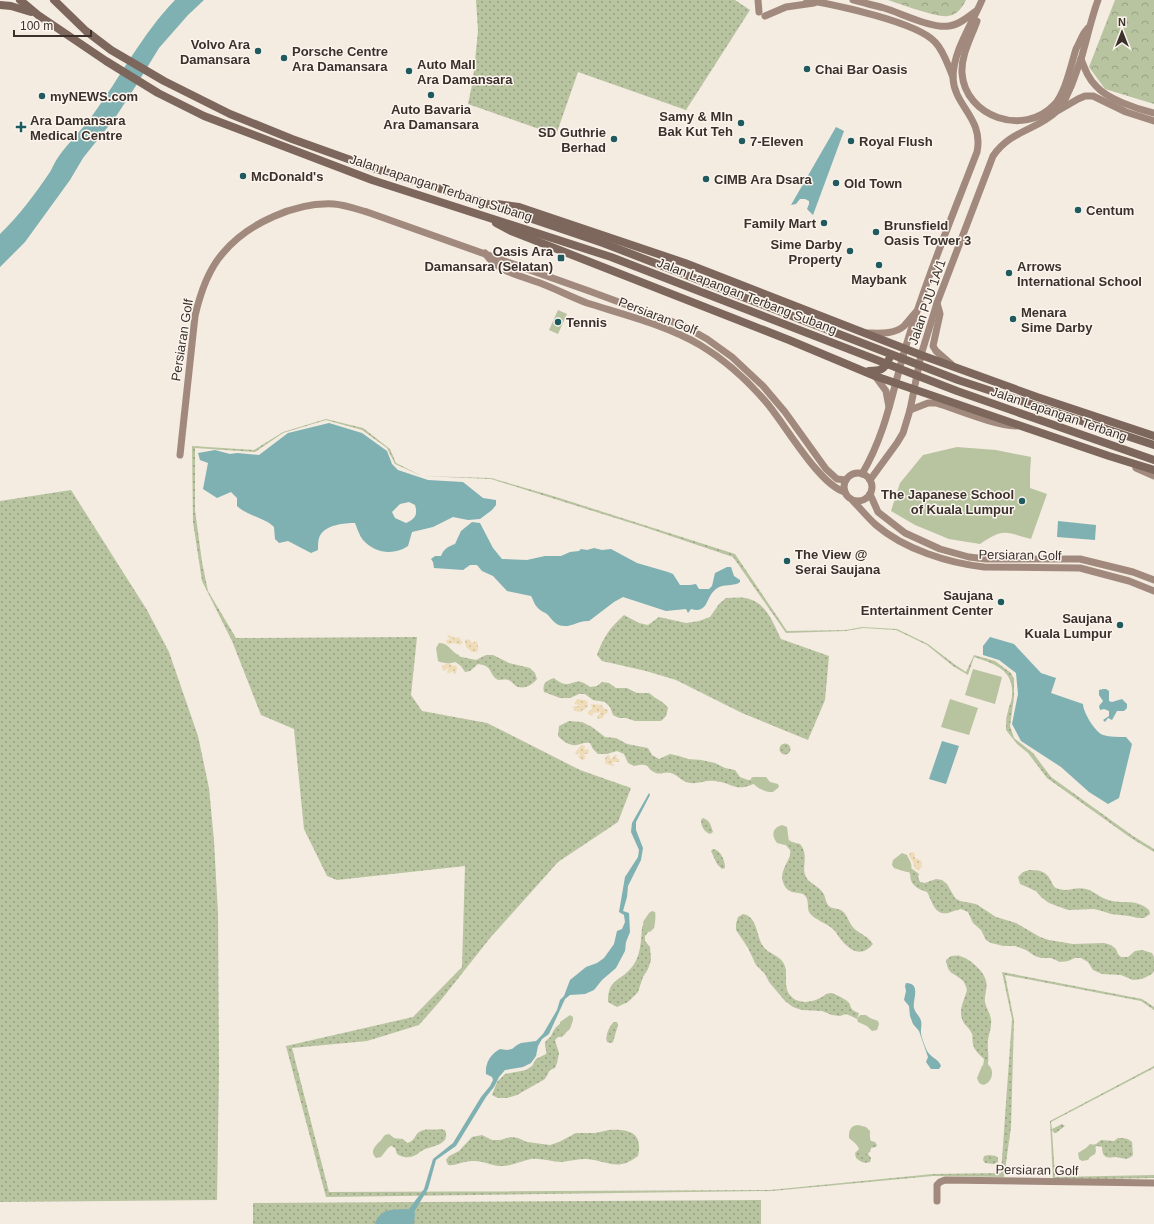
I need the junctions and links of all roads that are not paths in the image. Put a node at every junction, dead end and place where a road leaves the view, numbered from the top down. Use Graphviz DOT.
graph roads {
  1 [pos="2,0"];
  2 [pos="20,0"];
  3 [pos="54,0"];
  4 [pos="758,0"];
  5 [pos="808,0"];
  6 [pos="853,0"];
  7 [pos="1098,0"];
  8 [pos="982,1"];
  9 [pos="818,2"];
  10 [pos="0,4"];
  11 [pos="11,6"];
  12 [pos="978,10"];
  13 [pos="38,15"];
  14 [pos="1090,26"];
  15 [pos="1081,59"];
  16 [pos="953,78"];
  17 [pos="1117,104"];
  18 [pos="1059,110"];
  19 [pos="1154,113"];
  20 [pos="1154,121"];
  21 [pos="473,200"];
  22 [pos="470,210"];
  23 [pos="485,253"];
  24 [pos="937,303"];
  25 [pos="919,309"];
  26 [pos="864,333"];
  27 [pos="876,338"];
  28 [pos="905,349"];
  29 [pos="921,355"];
  30 [pos="732,357"];
  31 [pos="729,366"];
  32 [pos="954,367"];
  33 [pos="865,372"];
  34 [pos="876,376"];
  35 [pos="958,380"];
  36 [pos="897,383"];
  37 [pos="914,389"];
  38 [pos="957,391"];
  39 [pos="938,398"];
  40 [pos="890,409"];
  41 [pos="910,410"];
  42 [pos="1020,426"];
  43 [pos="1154,436"];
  44 [pos="1154,445"];
  45 [pos="180,455"];
  46 [pos="1109,456"];
  47 [pos="1154,460"];
  48 [pos="1154,470"];
  49 [pos="862,474"];
  50 [pos="1154,476"];
  51 [pos="846,480"];
  52 [pos="870,480"];
  53 [pos="845,492"];
  54 [pos="870,494"];
  55 [pos="854,501"];
  56 [pos="1154,580"];
  57 [pos="1154,591"];
  58 [pos="1154,1183"];
  59 [pos="937,1201"];
  1 -- 11 [label="main road"];
  2 -- 13 [label="main road, Jalan Lapangan Terbang Subang"];
  3 -- 21 [label="main road, Jalan Lapangan Terbang Subang"];
  4 -- 9 [label="street"];
  5 -- 9 [label="street, Jalan PJU 1A/1"];
  6 -- 12 [label="street"];
  7 -- 14 [label="street, Jalan PJU 1A/1"];
  8 -- 12 [label="street"];
  8 -- 14 [label="street"];
  9 -- 16 [label="street, Jalan PJU 1A/1"];
  10 -- 11 [label="main road"];
  11 -- 13 [label="main road"];
  12 -- 16 [label="street"];
  13 -- 22 [label="main road, Jalan Lapangan Terbang Subang"];
  14 -- 15 [label="street, Jalan PJU 1A/1"];
  15 -- 17 [label="street"];
  15 -- 18 [label="street, Jalan PJU 1A/1"];
  16 -- 25 [label="street, Jalan PJU 1A/1"];
  17 -- 18 [label="street"];
  17 -- 19 [label="street"];
  17 -- 20 [label="street"];
  18 -- 24 [label="street, Jalan PJU 1A/1"];
  21 -- 26 [label="main road"];
  21 -- 35 [label="main road, Jalan Lapangan Terbang Subang"];
  22 -- 33 [label="main road"];
  22 -- 38 [label="main road, Jalan Lapangan Terbang Subang"];
  23 -- 30 [label="street, Persiaran Golf"];
  23 -- 31 [label="street, Persiaran Golf"];
  23 -- 45 [label="street, Persiaran Golf"];
  24 -- 29 [label="street, Jalan PJU 1A/1"];
  24 -- 32 [label="street"];
  25 -- 26 [label="street"];
  25 -- 28 [label="street, Jalan PJU 1A/1"];
  26 -- 27 [label="main road"];
  27 -- 28 [label="main road"];
  27 -- 33 [label="main road"];
  28 -- 29 [label="main road"];
  28 -- 36 [label="street, Jalan PJU 1A/1"];
  29 -- 32 [label="main road"];
  29 -- 37 [label="street, Jalan PJU 1A/1"];
  30 -- 31 [label="street"];
  30 -- 51 [label="street, Persiaran Golf"];
  31 -- 53 [label="street, Persiaran Golf"];
  32 -- 39 [label="main road"];
  32 -- 43 [label="main road"];
  33 -- 34 [label="main road"];
  34 -- 36 [label="main road"];
  34 -- 40 [label="street"];
  35 -- 44 [label="main road, Jalan Lapangan Terbang"];
  36 -- 37 [label="main road"];
  36 -- 40 [label="street, Jalan PJU 1A/1"];
  37 -- 39 [label="main road"];
  37 -- 41 [label="street, Jalan PJU 1A/1"];
  38 -- 47 [label="main road, Jalan Lapangan Terbang"];
  39 -- 42 [label="main road"];
  40 -- 49 [label="street, Jalan PJU 1A/1"];
  41 -- 42 [label="street"];
  41 -- 52 [label="street, Jalan PJU 1A/1"];
  42 -- 46 [label="main road"];
  46 -- 48 [label="main road"];
  46 -- 50 [label="street"];
  49 -- 51 [label="street"];
  49 -- 52 [label="street"];
  51 -- 53 [label="street"];
  52 -- 54 [label="street"];
  53 -- 55 [label="street"];
  54 -- 55 [label="street"];
  54 -- 56 [label="street, Persiaran Golf"];
  55 -- 57 [label="street, Persiaran Golf"];
  58 -- 59 [label="street, Persiaran Golf"];
}
